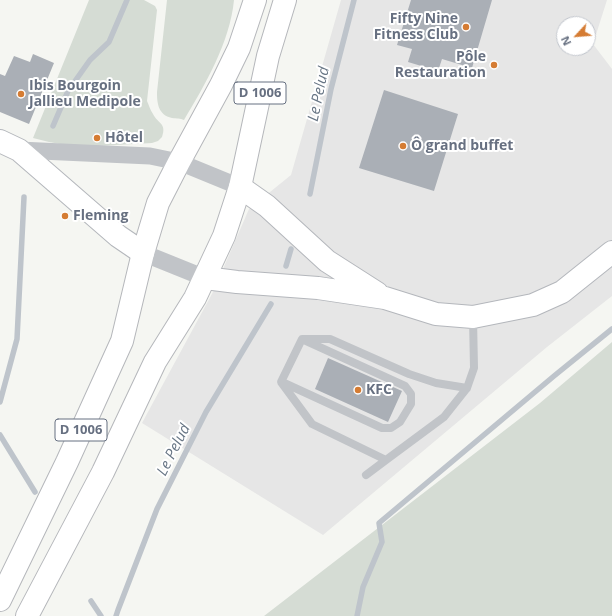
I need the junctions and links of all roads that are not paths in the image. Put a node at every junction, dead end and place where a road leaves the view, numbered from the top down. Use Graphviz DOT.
graph roads {
  1 [pos="255,0"];
  2 [pos="285,0"];
  3 [pos="10,146"];
  4 [pos="179,162"];
  5 [pos="240,187"];
  6 [pos="612,252"];
  7 [pos="143,253"];
  8 [pos="205,278"];
  9 [pos="385,298"];
  10 [pos="473,317"];
  11 [pos="302,339"];
  12 [pos="281,382"];
  13 [pos="467,388"];
  14 [pos="386,460"];
  15 [pos="366,475"];
  16 [pos="0,600"];
  17 [pos="27,616"];
  1 -- 4 [label="main road, D 1006"];
  2 -- 5 [label="main road, D 1006"];
  3 -- 4 [label="street"];
  3 -- 7 [label="main road"];
  4 -- 5 [label="street"];
  4 -- 7 [label="main road, D 1006"];
  5 -- 8 [label="main road, D 1006"];
  5 -- 9 [label="main road"];
  6 -- 10 [label="main road"];
  7 -- 8 [label="street"];
  7 -- 16 [label="main road, D 1006"];
  8 -- 9 [label="main road"];
  8 -- 17 [label="main road, D 1006"];
  9 -- 10 [label="main road"];
  10 -- 13 [label="lane"];
  11 -- 12 [label="lane"];
  11 -- 12 [label="lane"];
  11 -- 13 [label="lane"];
  12 -- 14 [label="lane"];
  13 -- 14 [label="lane"];
  14 -- 15 [label="lane"];
}
